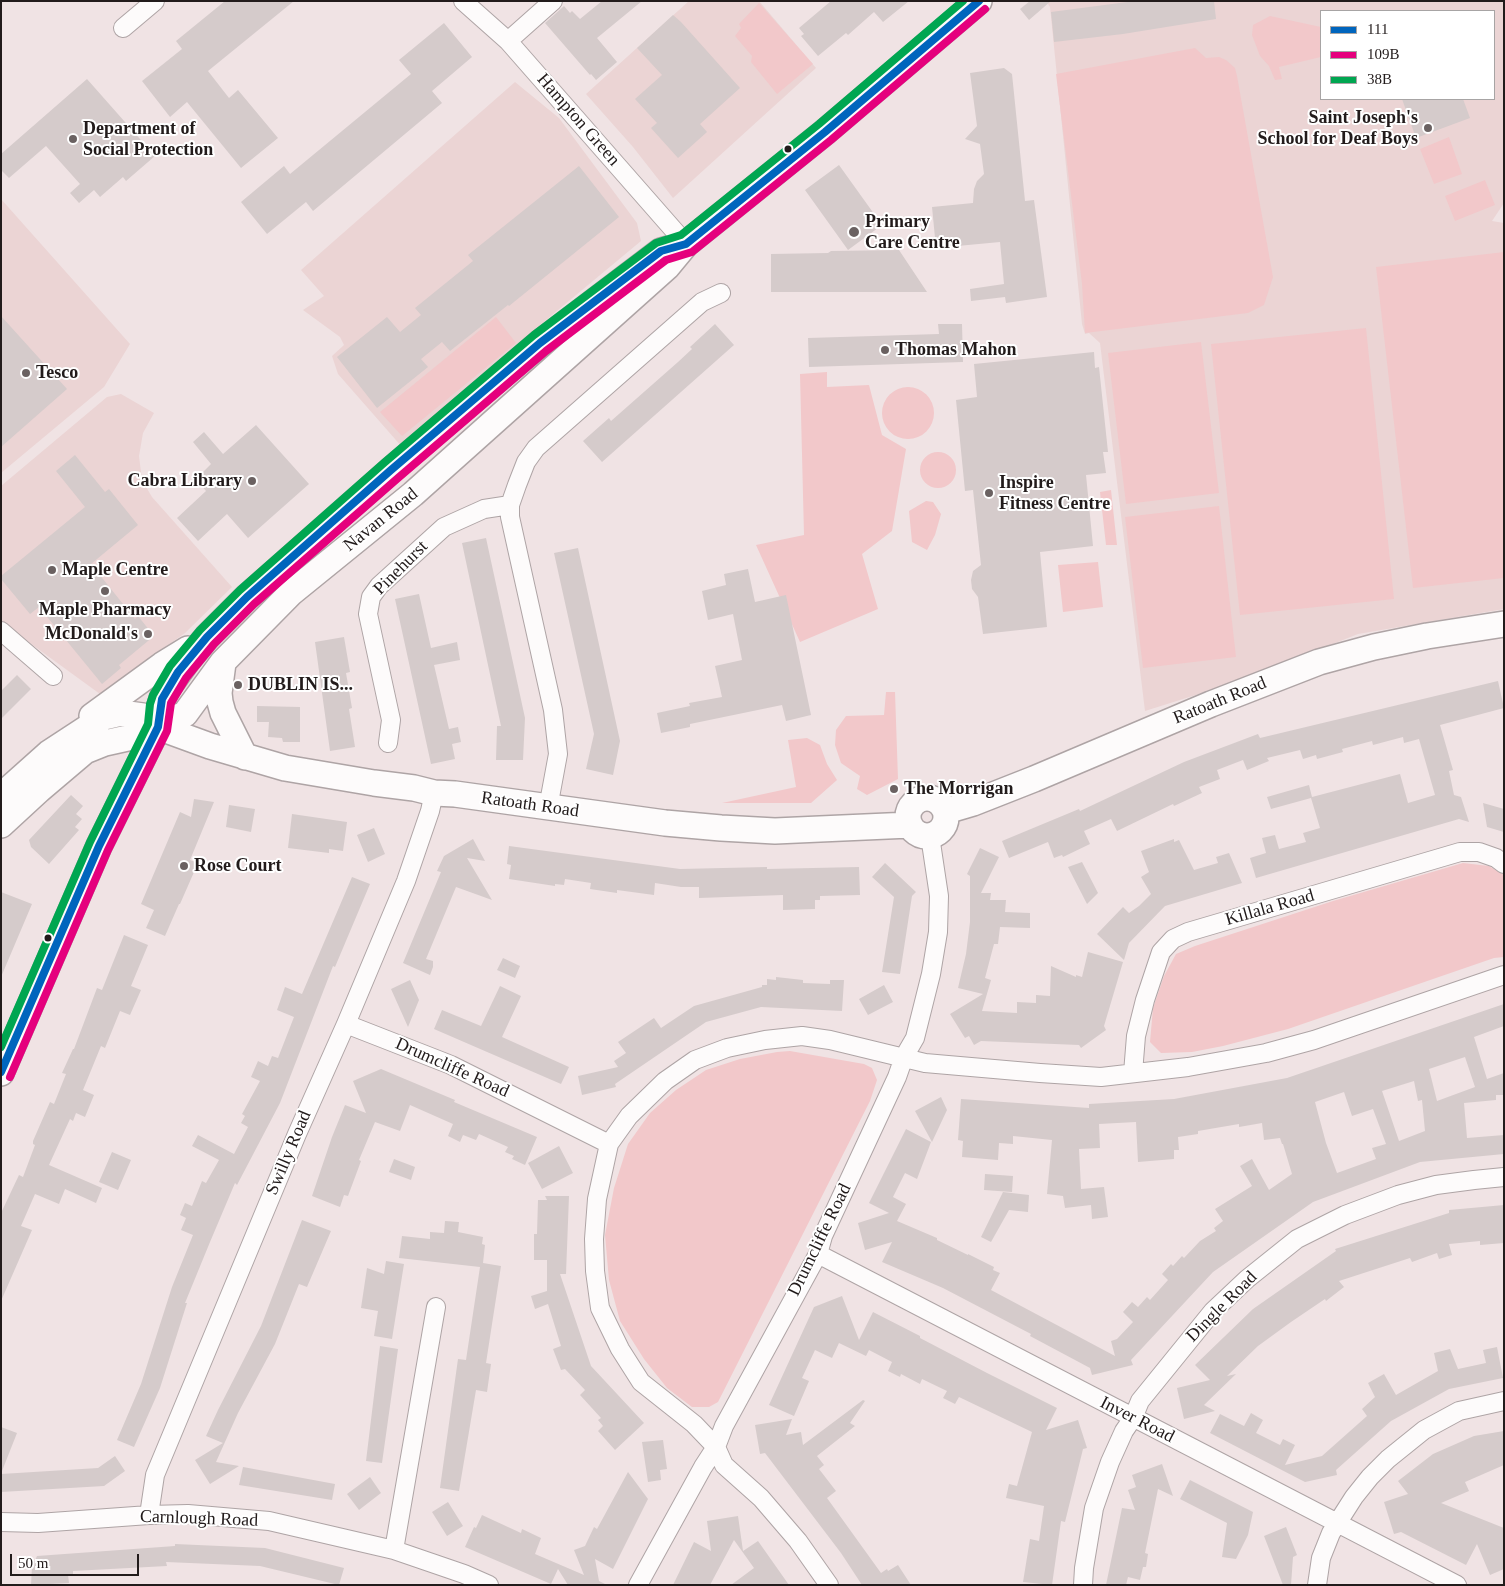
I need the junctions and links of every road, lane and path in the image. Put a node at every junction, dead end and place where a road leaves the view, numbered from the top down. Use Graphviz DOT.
graph roads {
  1 [pos="155,1"];
  2 [pos="463,1"];
  3 [pos="553,1"];
  4 [pos="979,1"];
  5 [pos="123,28"];
  6 [pos="508,41"];
  7 [pos="686,244"];
  8 [pos="721,293"];
  9 [pos="510,505"];
  10 [pos="1504,624"];
  11 [pos="1,631"];
  12 [pos="207,636"];
  13 [pos="223,662"];
  14 [pos="53,676"];
  15 [pos="158,727"];
  16 [pos="388,743"];
  17 [pos="49,753"];
  18 [pos="244,757"];
  19 [pos="434,792"];
  20 [pos="1,796"];
  21 [pos="548,808"];
  22 [pos="946,811"];
  23 [pos="1,826"];
  24 [pos="920,830"];
  25 [pos="1504,864"];
  26 [pos="1504,975"];
  27 [pos="346,1024"];
  28 [pos="904,1057"];
  29 [pos="1,1073"];
  30 [pos="1133,1073"];
  31 [pos="609,1144"];
  32 [pos="1504,1177"];
  33 [pos="818,1254"];
  34 [pos="436,1307"];
  35 [pos="1504,1401"];
  36 [pos="1133,1418"];
  37 [pos="716,1447"];
  38 [pos="149,1515"];
  39 [pos="1,1522"];
  40 [pos="1338,1524"];
  41 [pos="394,1550"];
  42 [pos="489,1585"];
  43 [pos="638,1585"];
  44 [pos="829,1585"];
  45 [pos="1083,1585"];
  46 [pos="1317,1585"];
  47 [pos="1457,1585"];
  1 -- 5 [label="street"];
  2 -- 6 [label="street, Hampton Green"];
  3 -- 6 [label="street"];
  4 -- 7 [label="main road, Navan Road"];
  6 -- 7 [label="street, Hampton Green"];
  7 -- 12 [label="main road, Navan Road"];
  7 -- 13 [label="main road, Navan Road"];
  8 -- 9 [label="street"];
  9 -- 16 [label="street, Pinehurst"];
  9 -- 21 [label="street"];
  10 -- 22 [label="main road, Ratoath Road"];
  11 -- 14 [label="street"];
  12 -- 15 [label="main road, Navan Road"];
  12 -- 17 [label="main road, Navan Road"];
  13 -- 15 [label="main road, Navan Road"];
  13 -- 18 [label="main road"];
  15 -- 17 [label="main road, Ratoath Road"];
  15 -- 18 [label="main road, Ratoath Road"];
  15 -- 23 [label="main road"];
  15 -- 29 [label="main road"];
  17 -- 20 [label="main road"];
  18 -- 19 [label="main road, Ratoath Road"];
  19 -- 21 [label="main road, Ratoath Road"];
  19 -- 27 [label="street, Swilly Road"];
  21 -- 24 [label="main road, Ratoath Road"];
  22 -- 24 [label="main road"];
  22 -- 24 [label="main road"];
  24 -- 28 [label="street, Drumcliffe Road"];
  25 -- 30 [label="street, Killala Road"];
  26 -- 30 [label="street"];
  27 -- 31 [label="street, Drumcliffe Road"];
  27 -- 38 [label="street, Swilly Road"];
  28 -- 30 [label="street"];
  28 -- 31 [label="street"];
  28 -- 33 [label="street, Drumcliffe Road"];
  31 -- 37 [label="street"];
  32 -- 36 [label="street, Dingle Road"];
  33 -- 36 [label="street, Inver Road"];
  33 -- 37 [label="street, Drumcliffe Road"];
  34 -- 41 [label="street"];
  35 -- 40 [label="street"];
  36 -- 40 [label="street, Inver Road"];
  36 -- 45 [label="street, Dingle Road"];
  37 -- 43 [label="street, Drumcliffe Road"];
  37 -- 44 [label="street"];
  38 -- 39 [label="street, Carnlough Road"];
  38 -- 41 [label="street, Carnlough Road"];
  40 -- 46 [label="street"];
  40 -- 47 [label="street, Inver Road"];
  41 -- 42 [label="street, Carnlough Road"];
}
